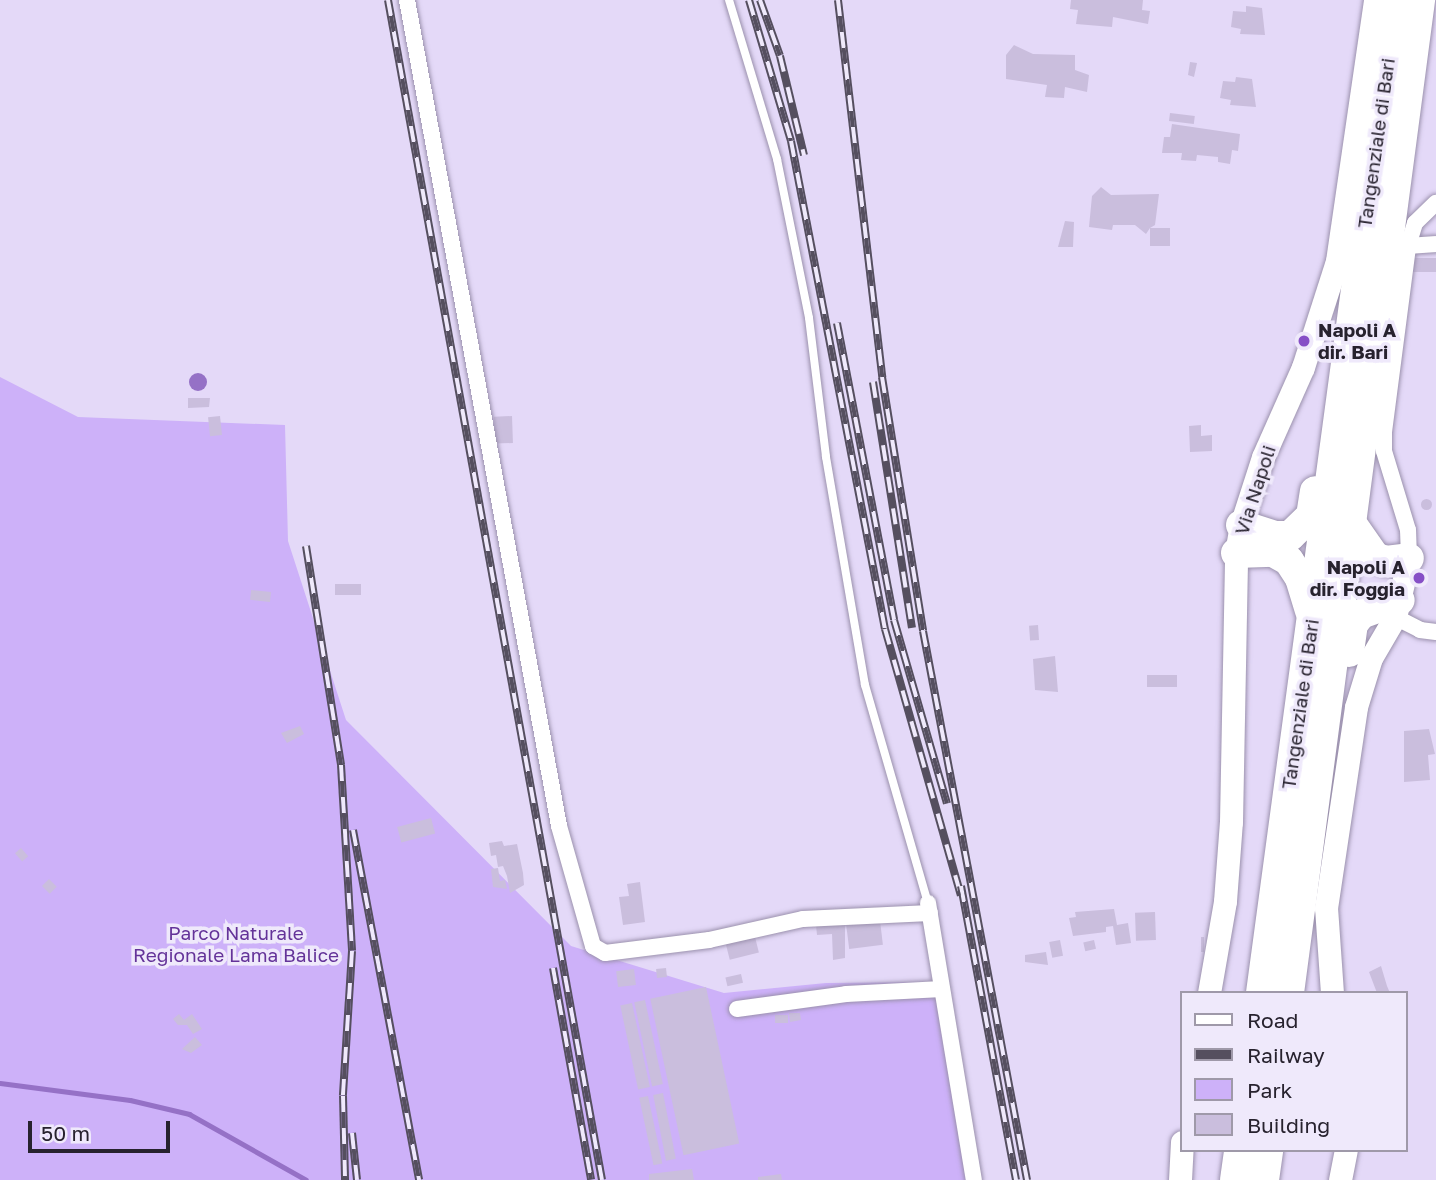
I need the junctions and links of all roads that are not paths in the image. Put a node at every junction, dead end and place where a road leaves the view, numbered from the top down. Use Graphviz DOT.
graph roads {
  1 [pos="407,0"];
  2 [pos="729,0"];
  3 [pos="1375,0"];
  4 [pos="1395,0"];
  5 [pos="1420,0"];
  6 [pos="1436,203"];
  7 [pos="1436,244"];
  8 [pos="1408,246"];
  9 [pos="1341,411"];
  10 [pos="1352,524"];
  11 [pos="1239,539"];
  12 [pos="1409,558"];
  13 [pos="1397,608"];
  14 [pos="1312,617"];
  15 [pos="1436,632"];
  16 [pos="1325,719"];
  17 [pos="929,908"];
  18 [pos="942,989"];
  19 [pos="1209,991"];
  20 [pos="1261,991"];
  21 [pos="1289,991"];
  22 [pos="1332,991"];
  23 [pos="737,1009"];
  24 [pos="1181,1152"];
  25 [pos="1239,1152"];
  26 [pos="1268,1152"];
  27 [pos="1346,1152"];
  28 [pos="974,1180"];
  29 [pos="1180,1180"];
  30 [pos="1235,1180"];
  31 [pos="1264,1180"];
  32 [pos="1340,1180"];
  1 -- 17 [label="street"];
  2 -- 17 [label="lane"];
  3 -- 11 [label="street, Via Napoli"];
  4 -- 9 [label="highway, Tangenziale di Bari"];
  5 -- 10 [label="highway, Tangenziale di Bari"];
  6 -- 8 [label="street"];
  7 -- 8 [label="street"];
  8 -- 12 [label="street"];
  9 -- 11 [label="highway"];
  9 -- 14 [label="highway, Tangenziale di Bari"];
  10 -- 12 [label="highway"];
  10 -- 16 [label="highway, Tangenziale di Bari"];
  11 -- 14 [label="highway"];
  11 -- 19 [label="street, Via Napoli"];
  12 -- 13 [label="street"];
  13 -- 15 [label="street"];
  13 -- 16 [label="highway"];
  13 -- 22 [label="street"];
  14 -- 20 [label="highway, Tangenziale di Bari"];
  16 -- 21 [label="highway, Tangenziale di Bari"];
  17 -- 18 [label="street"];
  18 -- 23 [label="street"];
  18 -- 28 [label="street"];
  24 -- 29 [label="street"];
  25 -- 30 [label="highway"];
  26 -- 31 [label="highway"];
  27 -- 32 [label="street"];
}
